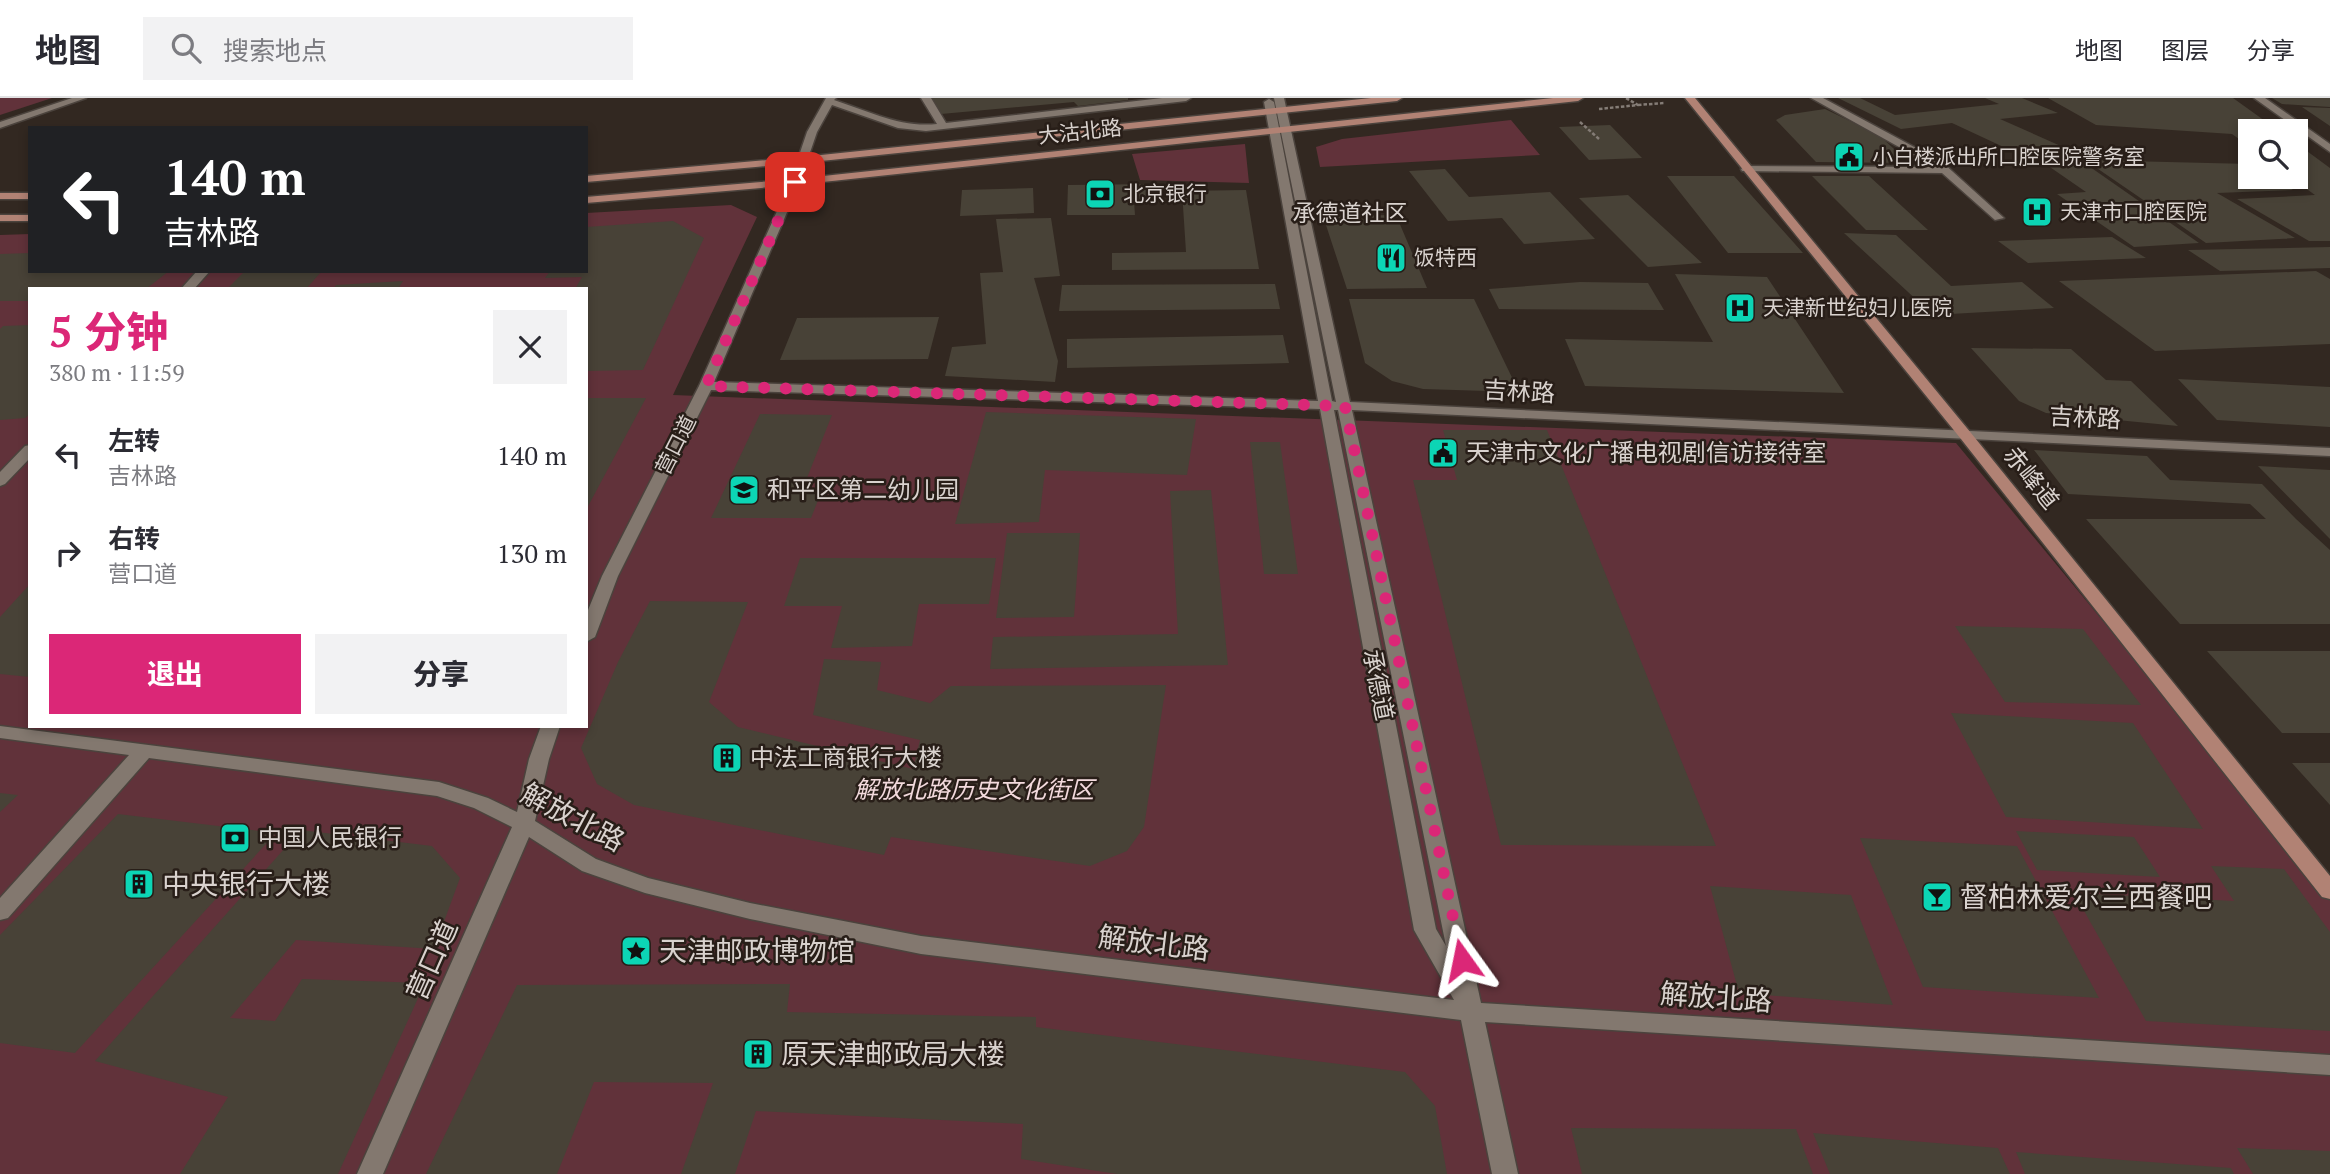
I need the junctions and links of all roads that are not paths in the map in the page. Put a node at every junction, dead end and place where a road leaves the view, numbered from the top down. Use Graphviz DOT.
graph roads {
  1 [pos="81,98"];
  2 [pos="926,98"];
  3 [pos="1186,98"];
  4 [pos="1268,98"];
  5 [pos="1279,98"];
  6 [pos="1397,98"];
  7 [pos="1578,98"];
  8 [pos="1690,98"];
  9 [pos="1816,98"];
  10 [pos="2259,98"];
  11 [pos="830,99"];
  12 [pos="1276,111"];
  13 [pos="0,125"];
  14 [pos="943,126"];
  15 [pos="1279,130"];
  16 [pos="2330,149"];
  17 [pos="802,160"];
  18 [pos="1746,169"];
  19 [pos="1945,170"];
  20 [pos="588,179"];
  21 [pos="795,182"];
  22 [pos="0,196"];
  23 [pos="28,196"];
  24 [pos="588,200"];
  25 [pos="0,218"];
  26 [pos="28,218"];
  27 [pos="1999,218"];
  28 [pos="202,273"];
  29 [pos="189,287"];
  30 [pos="706,386"];
  31 [pos="1325,406"];
  32 [pos="1345,406"];
  33 [pos="1966,436"];
  34 [pos="28,451"];
  35 [pos="2330,452"];
  36 [pos="0,481"];
  37 [pos="588,632"];
  38 [pos="550,728"];
  39 [pos="0,732"];
  40 [pos="143,752"];
  41 [pos="524,824"];
  42 [pos="2330,891"];
  43 [pos="0,912"];
  44 [pos="1473,1012"];
  45 [pos="2330,1065"];
  46 [pos="370,1174"];
  47 [pos="1505,1174"];
  1 -- 13 [label="street"];
  2 -- 14 [label="street"];
  3 -- 14 [label="street"];
  4 -- 12 [label="street, 承德道"];
  5 -- 12 [label="street, 承德道"];
  6 -- 12 [label="main road, 大沽北路"];
  7 -- 15 [label="main road, 大沽北路"];
  8 -- 18 [label="main road, 赤峰道"];
  9 -- 19 [label="street"];
  10 -- 16 [label="street"];
  11 -- 14 [label="street"];
  11 -- 17 [label="street, 营口道"];
  12 -- 15 [label="street, 承德道"];
  12 -- 17 [label="main road, 大沽北路"];
  15 -- 21 [label="main road, 大沽北路"];
  15 -- 31 [label="street, 承德道"];
  15 -- 32 [label="street, 承德道"];
  17 -- 20 [label="main road, 大沽北路"];
  17 -- 21 [label="street, 营口道"];
  18 -- 19 [label="street"];
  18 -- 33 [label="main road, 赤峰道"];
  19 -- 27 [label="street"];
  21 -- 24 [label="main road, 大沽北路"];
  21 -- 30 [label="street, 营口道"];
  22 -- 23 [label="main road"];
  25 -- 26 [label="main road"];
  28 -- 29 [label="street"];
  30 -- 31 [label="street, 吉林路"];
  30 -- 37 [label="street, 营口道"];
  31 -- 32 [label="street, 吉林路"];
  31 -- 44 [label="street, 承德道"];
  32 -- 33 [label="street, 吉林路"];
  32 -- 44 [label="street, 承德道"];
  33 -- 35 [label="street, 吉林路"];
  33 -- 42 [label="main road, 赤峰道"];
  34 -- 36 [label="street"];
  38 -- 41 [label="street, 营口道"];
  39 -- 40 [label="street, 解放北路"];
  40 -- 41 [label="street, 解放北路"];
  40 -- 43 [label="street"];
  41 -- 44 [label="street, 解放北路"];
  41 -- 46 [label="street, 营口道"];
  44 -- 45 [label="street, 解放北路"];
  44 -- 47 [label="street, 承德道"];
}
